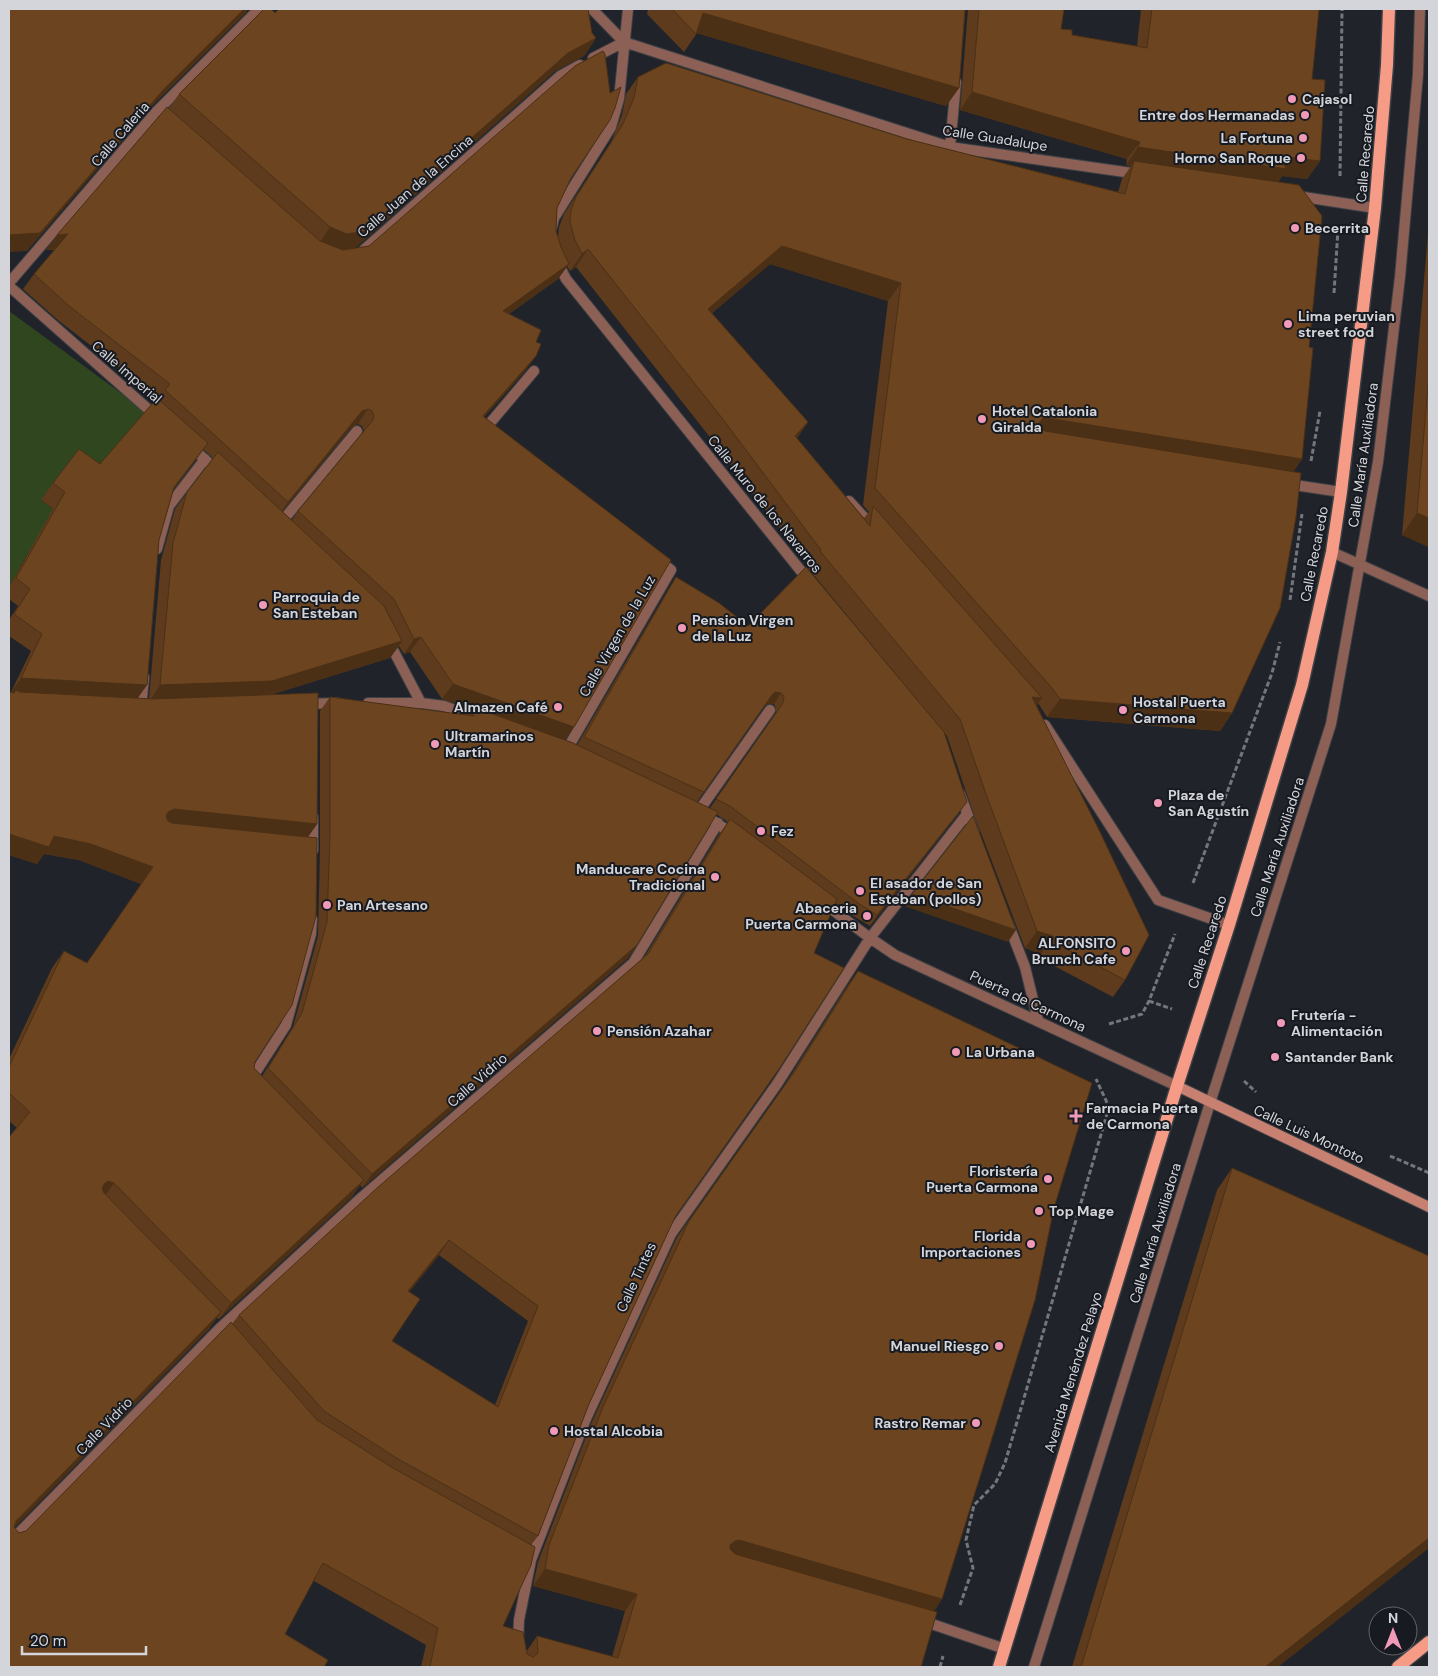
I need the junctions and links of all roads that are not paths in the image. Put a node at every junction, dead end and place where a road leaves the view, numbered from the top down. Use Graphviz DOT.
graph roads {
  1 [pos="259,9"];
  2 [pos="592,9"];
  3 [pos="628,9"];
  4 [pos="1389,9"];
  5 [pos="1420,9"];
  6 [pos="624,42"];
  7 [pos="957,68"];
  8 [pos="950,147"];
  9 [pos="1146,175"];
  10 [pos="1283,194"];
  11 [pos="1375,208"];
  12 [pos="349,257"];
  13 [pos="9,285"];
  14 [pos="534,371"];
  15 [pos="164,423"];
  16 [pos="357,431"];
  17 [pos="493,435"];
  18 [pos="184,441"];
  19 [pos="206,460"];
  20 [pos="227,480"];
  21 [pos="1276,482"];
  22 [pos="1341,492"];
  23 [pos="843,494"];
  24 [pos="278,527"];
  25 [pos="883,539"];
  26 [pos="648,552"];
  27 [pos="1332,552"];
  28 [pos="154,560"];
  29 [pos="1360,565"];
  30 [pos="814,586"];
  31 [pos="1429,596"];
  32 [pos="386,636"];
  33 [pos="144,669"];
  34 [pos="421,703"];
  35 [pos="294,704"];
  36 [pos="141,709"];
  37 [pos="770,710"];
  38 [pos="1040,718"];
  39 [pos="482,720"];
  40 [pos="566,751"];
  41 [pos="958,786"];
  42 [pos="313,810"];
  43 [pos="967,814"];
  44 [pos="718,823"];
  45 [pos="741,840"];
  46 [pos="978,841"];
  47 [pos="309,852"];
  48 [pos="817,898"];
  49 [pos="312,906"];
  50 [pos="1004,913"];
  51 [pos="1229,925"];
  52 [pos="870,938"];
  53 [pos="1038,1020"];
  54 [pos="1177,1086"];
  55 [pos="256,1090"];
  56 [pos="1210,1103"];
  57 [pos="1429,1207"];
  58 [pos="9,1543"];
  59 [pos="906,1616"];
  60 [pos="1429,1642"];
  61 [pos="1004,1649"];
  62 [pos="520,1667"];
  63 [pos="999,1667"];
  64 [pos="1034,1667"];
  65 [pos="1398,1667"];
  1 -- 13 [label="street, Calle Caleria"];
  2 -- 6 [label="street"];
  3 -- 6 [label="street, Calle Muro de los Navarros"];
  4 -- 11 [label="main road, Calle Recaredo"];
  5 -- 29 [label="street, Calle María Auxiliadora"];
  6 -- 8 [label="street, Calle Guadalupe"];
  6 -- 12 [label="street, Calle Juan de la Encina"];
  6 -- 30 [label="street, Calle Muro de los Navarros"];
  7 -- 8 [label="street"];
  8 -- 9 [label="street, Calle Guadalupe"];
  10 -- 11 [label="street"];
  11 -- 22 [label="main road, Calle Recaredo"];
  13 -- 15 [label="street, Calle Imperial"];
  14 -- 17 [label="street"];
  16 -- 24 [label="street"];
  18 -- 19 [label="street"];
  19 -- 20 [label="street"];
  19 -- 28 [label="street"];
  21 -- 22 [label="street"];
  22 -- 27 [label="main road, Calle Recaredo"];
  23 -- 25 [label="street"];
  26 -- 40 [label="street, Calle Virgen de la Luz"];
  27 -- 29 [label="street"];
  27 -- 51 [label="main road, Calle Recaredo"];
  29 -- 31 [label="street"];
  29 -- 56 [label="street, Calle María Auxiliadora"];
  32 -- 34 [label="street"];
  33 -- 36 [label="street"];
  34 -- 35 [label="street"];
  34 -- 39 [label="street"];
  37 -- 44 [label="street"];
  38 -- 51 [label="street"];
  41 -- 43 [label="street"];
  42 -- 47 [label="street"];
  43 -- 46 [label="street"];
  43 -- 52 [label="street, Calle Tintes"];
  44 -- 45 [label="street"];
  44 -- 58 [label="street, Calle Vidrio"];
  48 -- 52 [label="street, Puerta de Carmona"];
  49 -- 55 [label="street"];
  50 -- 53 [label="street"];
  51 -- 54 [label="main road, Calle Recaredo"];
  52 -- 53 [label="street, Puerta de Carmona"];
  52 -- 62 [label="street, Calle Tintes"];
  53 -- 54 [label="street, Puerta de Carmona"];
  54 -- 56 [label="main road, Calle Luis Montoto"];
  54 -- 61 [label="main road, Avenida Menéndez Pelayo"];
  56 -- 57 [label="main road, Calle Luis Montoto"];
  56 -- 64 [label="street, Calle María Auxiliadora"];
  59 -- 61 [label="street"];
  60 -- 65 [label="main road"];
  61 -- 63 [label="main road, Avenida Menéndez Pelayo"];
}
